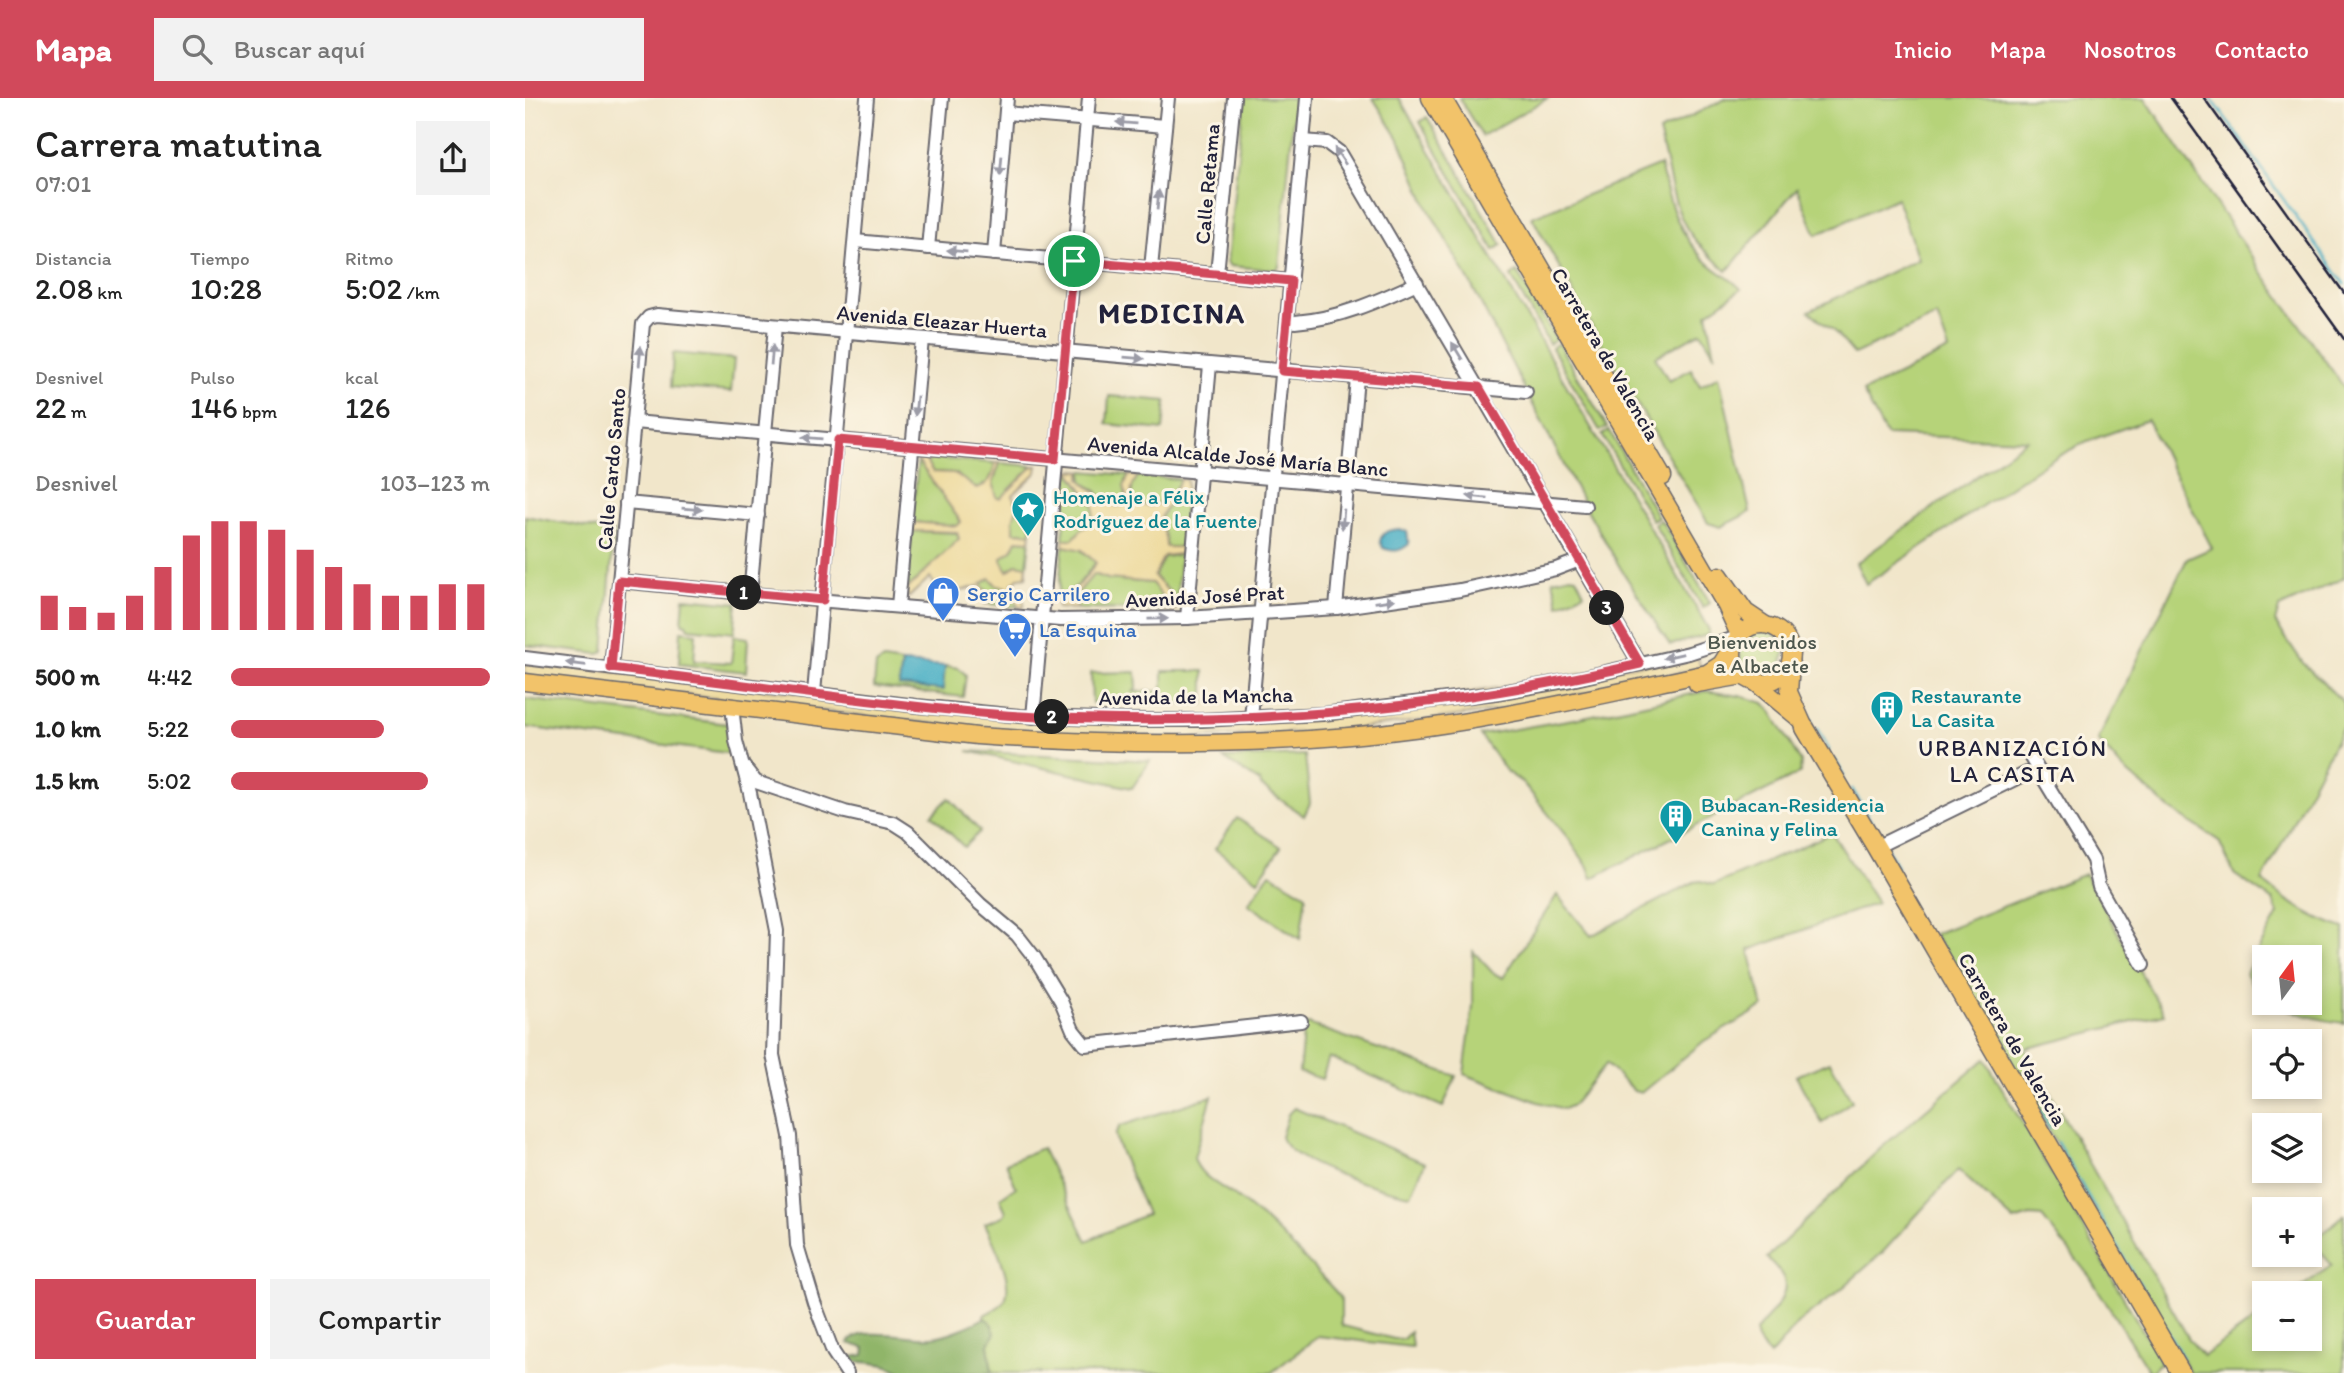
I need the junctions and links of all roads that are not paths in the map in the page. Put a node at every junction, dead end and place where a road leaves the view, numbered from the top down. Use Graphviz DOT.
graph roads {
  1 [pos="867,98"];
  2 [pos="942,98"];
  3 [pos="1007,98"];
  4 [pos="1089,98"];
  5 [pos="1168,98"];
  6 [pos="1234,98"];
  7 [pos="1307,98"];
  8 [pos="1430,98"];
  9 [pos="1443,98"];
  10 [pos="1006,113"];
  11 [pos="1087,119"];
  12 [pos="1165,126"];
  13 [pos="1304,141"];
  14 [pos="855,241"];
  15 [pos="927,248"];
  16 [pos="994,254"];
  17 [pos="1074,261"];
  18 [pos="1151,268"];
  19 [pos="1217,274"];
  20 [pos="1291,281"];
  21 [pos="1417,283"];
  22 [pos="649,317"];
  23 [pos="1295,322"];
  24 [pos="775,326"];
  25 [pos="847,332"];
  26 [pos="922,339"];
  27 [pos="1066,351"];
  28 [pos="1210,365"];
  29 [pos="1282,371"];
  30 [pos="1357,378"];
  31 [pos="1479,387"];
  32 [pos="1526,393"];
  33 [pos="634,422"];
  34 [pos="765,434"];
  35 [pos="838,440"];
  36 [pos="912,447"];
  37 [pos="1055,459"];
  38 [pos="1200,472"];
  39 [pos="1273,479"];
  40 [pos="1346,484"];
  41 [pos="626,503"];
  42 [pos="1545,503"];
  43 [pos="1585,506"];
  44 [pos="758,515"];
  45 [pos="1580,560"];
  46 [pos="619,581"];
  47 [pos="750,594"];
  48 [pos="823,600"];
  49 [pos="898,606"];
  50 [pos="1336,608"];
  51 [pos="1260,613"];
  52 [pos="1188,618"];
  53 [pos="1041,619"];
  54 [pos="1764,624"];
  55 [pos="1738,637"];
  56 [pos="1792,657"];
  57 [pos="525,658"];
  58 [pos="1640,664"];
  59 [pos="611,668"];
  60 [pos="1749,679"];
  61 [pos="525,682"];
  62 [pos="525,690"];
  63 [pos="814,694"];
  64 [pos="733,715"];
  65 [pos="1033,717"];
  66 [pos="1251,718"];
  67 [pos="1805,728"];
  68 [pos="2031,758"];
  69 [pos="744,767"];
  70 [pos="2042,774"];
  71 [pos="1876,847"];
  72 [pos="2143,965"];
  73 [pos="1301,1021"];
  74 [pos="846,1373"];
  75 [pos="2181,1373"];
  1 -- 14 [label="street"];
  2 -- 15 [label="street"];
  3 -- 10 [label="street"];
  4 -- 11 [label="street"];
  5 -- 12 [label="street"];
  6 -- 19 [label="street, Calle Retama"];
  7 -- 13 [label="street"];
  8 -- 55 [label="main road, Carretera de Valencia"];
  9 -- 54 [label="main road, Carretera de Valencia"];
  10 -- 11 [label="street"];
  10 -- 16 [label="street, one-way"];
  12 -- 11 [label="street, one-way"];
  11 -- 17 [label="street"];
  18 -- 12 [label="street, one-way"];
  13 -- 20 [label="street"];
  21 -- 13 [label="street, one-way"];
  14 -- 15 [label="street"];
  14 -- 25 [label="street"];
  16 -- 15 [label="street, one-way"];
  16 -- 17 [label="street"];
  17 -- 18 [label="street"];
  17 -- 27 [label="street"];
  18 -- 19 [label="street"];
  19 -- 20 [label="street"];
  20 -- 29 [label="street"];
  21 -- 23 [label="street"];
  31 -- 21 [label="street, one-way"];
  22 -- 24 [label="street, Avenida Eleazar Huerta"];
  33 -- 22 [label="street, Calle Cardo Santo, one-way"];
  24 -- 25 [label="street, Avenida Eleazar Huerta"];
  34 -- 24 [label="street, one-way"];
  25 -- 26 [label="street, Avenida Eleazar Huerta"];
  25 -- 35 [label="street"];
  26 -- 27 [label="street, Avenida Eleazar Huerta"];
  26 -- 36 [label="street, one-way"];
  27 -- 28 [label="street, Avenida Eleazar Huerta, one-way"];
  27 -- 37 [label="street"];
  28 -- 29 [label="street, Avenida Eleazar Huerta"];
  28 -- 38 [label="street"];
  29 -- 30 [label="street, Avenida Eleazar Huerta"];
  29 -- 39 [label="street"];
  30 -- 31 [label="street, Avenida Eleazar Huerta"];
  30 -- 40 [label="street"];
  31 -- 32 [label="street, Avenida Eleazar Huerta"];
  31 -- 42 [label="street"];
  33 -- 34 [label="street, Avenida Alcalde José María Blanc"];
  33 -- 41 [label="street, Calle Cardo Santo"];
  35 -- 34 [label="street, Avenida Alcalde José María Blanc, one-way"];
  34 -- 44 [label="street"];
  35 -- 36 [label="street, Avenida Alcalde José María Blanc"];
  35 -- 48 [label="street"];
  36 -- 37 [label="street, Avenida Alcalde José María Blanc"];
  36 -- 49 [label="street"];
  37 -- 38 [label="street, Avenida Alcalde José María Blanc"];
  37 -- 53 [label="street"];
  38 -- 39 [label="street, Avenida Alcalde José María Blanc"];
  38 -- 52 [label="street"];
  39 -- 40 [label="street, Avenida Alcalde José María Blanc"];
  39 -- 51 [label="street"];
  42 -- 40 [label="street, Avenida Alcalde José María Blanc, one-way"];
  40 -- 50 [label="street, one-way"];
  41 -- 44 [label="street, one-way"];
  41 -- 46 [label="street, Calle Cardo Santo"];
  42 -- 43 [label="street, Avenida Alcalde José María Blanc"];
  42 -- 45 [label="street"];
  44 -- 47 [label="street"];
  50 -- 45 [label="street, Avenida José Prat, one-way"];
  45 -- 58 [label="street"];
  46 -- 47 [label="street, Avenida José Prat"];
  46 -- 59 [label="street, Calle Cardo Santo"];
  47 -- 48 [label="street, Avenida José Prat"];
  48 -- 49 [label="street, Avenida José Prat"];
  48 -- 63 [label="street"];
  49 -- 53 [label="street, Avenida José Prat"];
  50 -- 51 [label="street, Avenida José Prat"];
  51 -- 52 [label="street, Avenida José Prat"];
  51 -- 66 [label="street"];
  53 -- 52 [label="street, Avenida José Prat, one-way"];
  53 -- 65 [label="street"];
  54 -- 55 [label="main road"];
  54 -- 56 [label="main road"];
  55 -- 58 [label="street, Avenida de la Mancha, one-way"];
  55 -- 60 [label="main road"];
  55 -- 61 [label="main road"];
  56 -- 60 [label="main road"];
  56 -- 67 [label="main road, Carretera de Valencia"];
  59 -- 57 [label="street, Avenida de la Mancha, one-way"];
  58 -- 66 [label="street, Avenida de la Mancha"];
  59 -- 63 [label="street, Avenida de la Mancha"];
  60 -- 64 [label="main road"];
  60 -- 67 [label="main road, Carretera de Valencia"];
  62 -- 64 [label="main road"];
  63 -- 65 [label="street, Avenida de la Mancha"];
  64 -- 69 [label="street"];
  65 -- 66 [label="street, Avenida de la Mancha"];
  67 -- 71 [label="highway, Carretera de Valencia"];
  68 -- 70 [label="street"];
  69 -- 73 [label="street"];
  69 -- 74 [label="street"];
  70 -- 71 [label="street"];
  70 -- 72 [label="street"];
  71 -- 75 [label="highway, Carretera de Valencia"];
}
